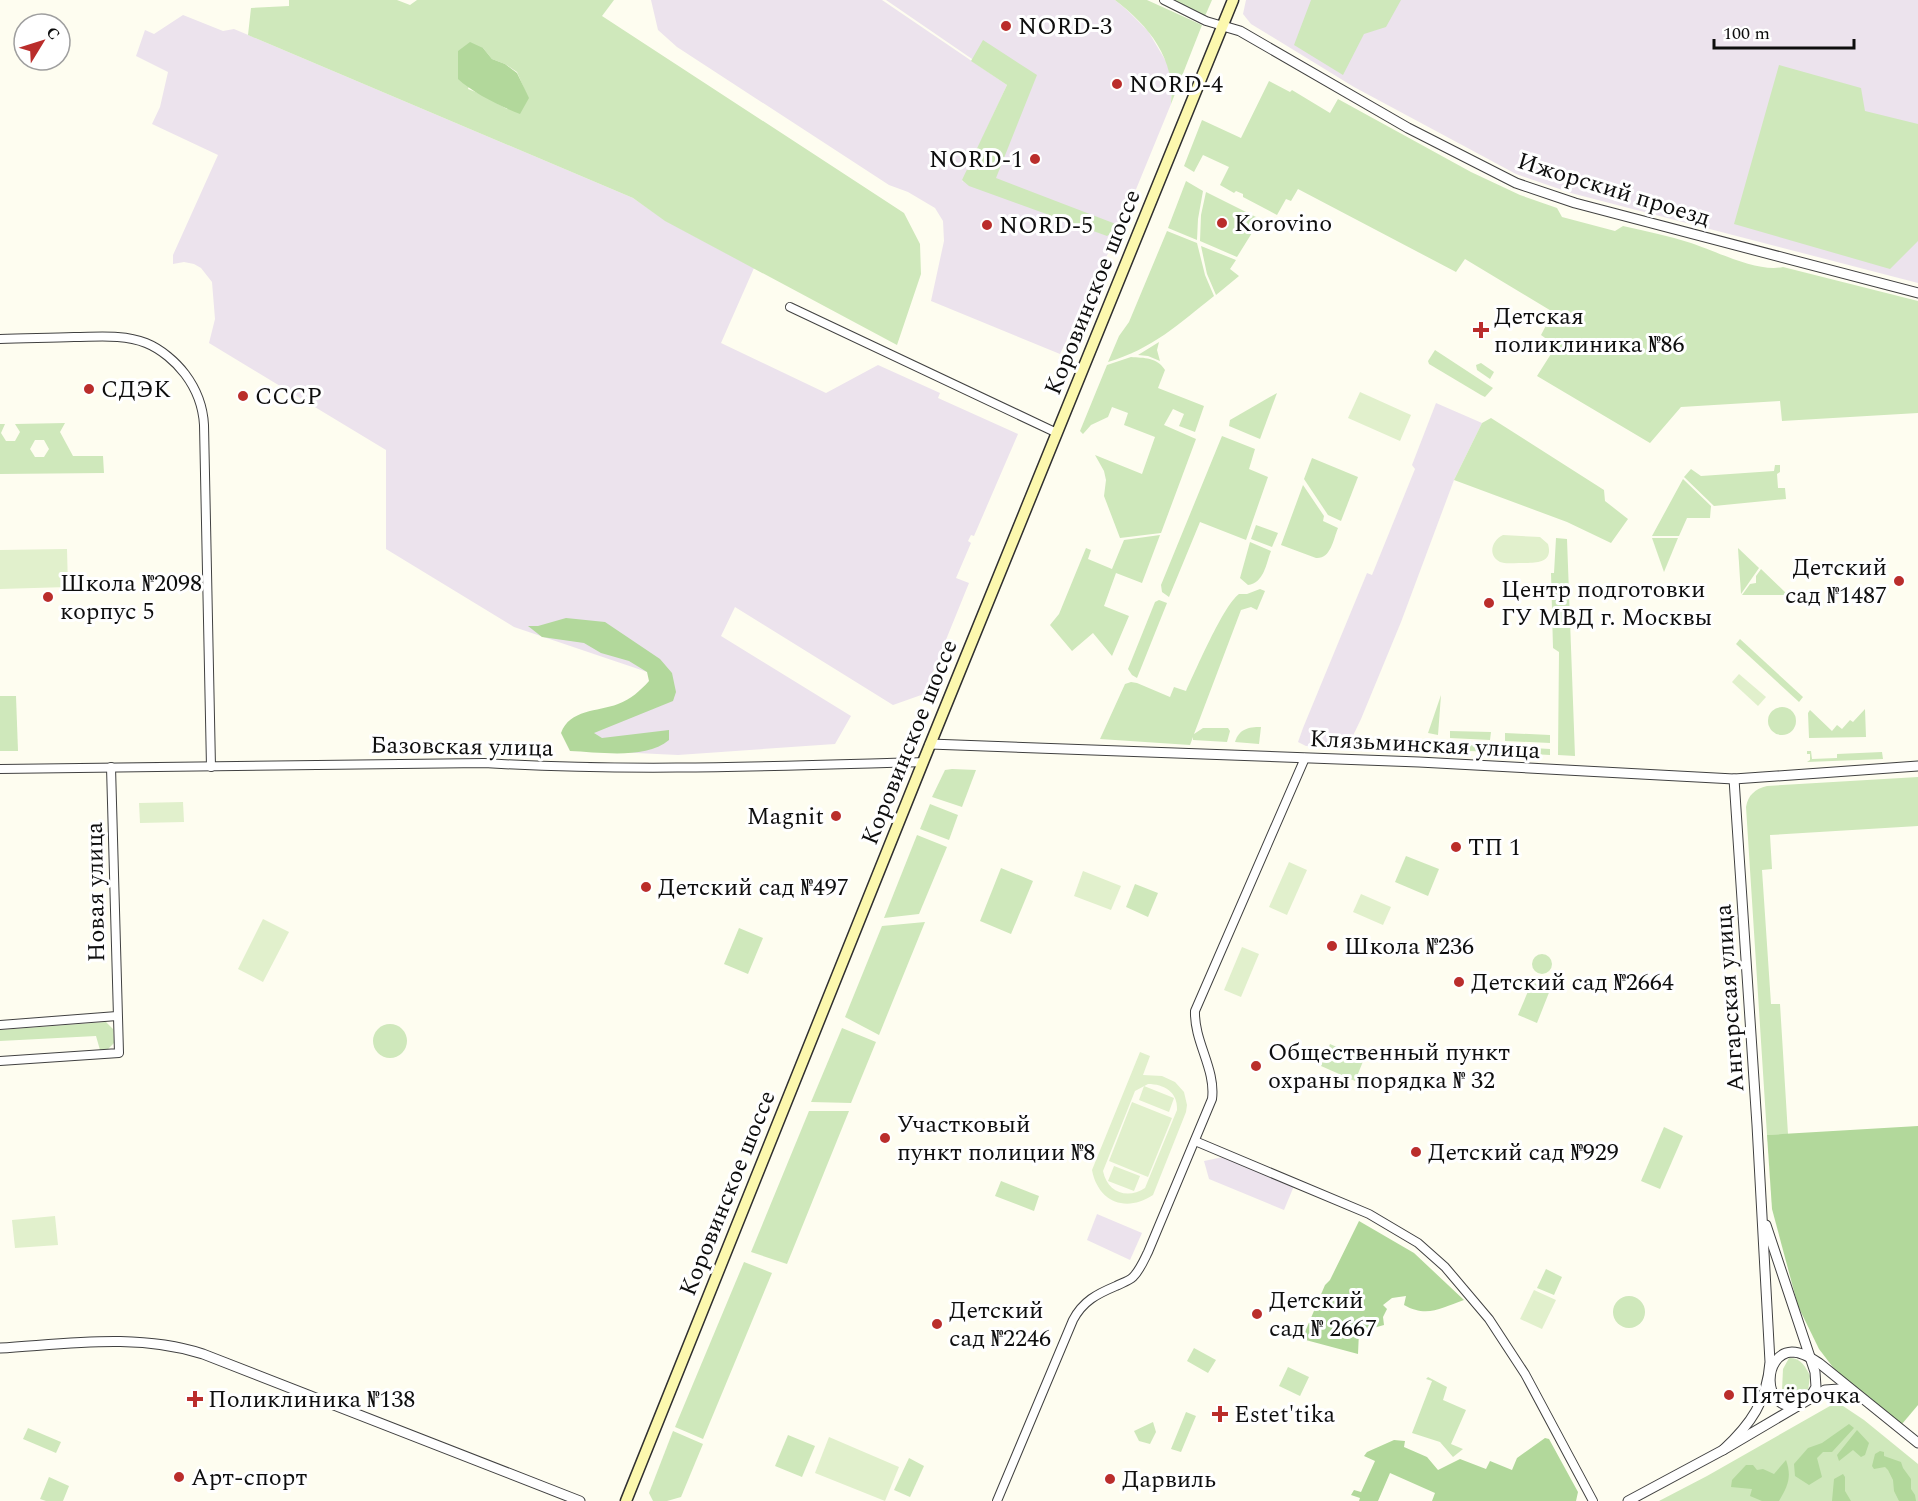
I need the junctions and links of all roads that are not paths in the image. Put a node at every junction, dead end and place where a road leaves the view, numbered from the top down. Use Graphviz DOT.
graph roads {
  1 [pos="1164,0"];
  2 [pos="1233,0"];
  3 [pos="1223,26"];
  4 [pos="1918,293"];
  5 [pos="790,307"];
  6 [pos="0,339"];
  7 [pos="1057,433"];
  8 [pos="930,744"];
  9 [pos="1305,758"];
  10 [pos="923,762"];
  11 [pos="1918,766"];
  12 [pos="111,767"];
  13 [pos="212,767"];
  14 [pos="0,769"];
  15 [pos="1734,779"];
  16 [pos="117,1016"];
  17 [pos="0,1025"];
  18 [pos="0,1061"];
  19 [pos="1195,1141"];
  20 [pos="1763,1214"];
  21 [pos="0,1348"];
  22 [pos="1810,1358"];
  23 [pos="1768,1382"];
  24 [pos="1854,1393"];
  25 [pos="1804,1403"];
  26 [pos="1918,1443"];
  27 [pos="1723,1450"];
  28 [pos="579,1501"];
  29 [pos="626,1501"];
  30 [pos="997,1501"];
  31 [pos="1593,1501"];
  32 [pos="1628,1501"];
  1 -- 3 [label="street"];
  2 -- 3 [label="main road, Коровинское шоссе"];
  3 -- 4 [label="street, Ижорский проезд"];
  3 -- 7 [label="main road, Коровинское шоссе"];
  5 -- 7 [label="street"];
  6 -- 13 [label="street"];
  7 -- 8 [label="main road, Коровинское шоссе"];
  8 -- 9 [label="street, Клязьминская улица"];
  8 -- 10 [label="main road, Коровинское шоссе"];
  9 -- 15 [label="street, Клязьминская улица"];
  9 -- 19 [label="street"];
  10 -- 13 [label="street, Базовская улица"];
  10 -- 29 [label="main road, Коровинское шоссе"];
  11 -- 15 [label="street, Клязьминская улица"];
  12 -- 13 [label="street, Базовская улица"];
  12 -- 14 [label="street, Базовская улица"];
  12 -- 16 [label="street, Новая улица"];
  15 -- 20 [label="street, Ангарская улица"];
  16 -- 17 [label="street"];
  16 -- 18 [label="street, Новая улица"];
  19 -- 30 [label="street"];
  19 -- 31 [label="street"];
  20 -- 22 [label="street, Ангарская улица"];
  20 -- 23 [label="street, Ангарская улица"];
  21 -- 28 [label="street"];
  22 -- 23 [label="street"];
  22 -- 24 [label="street"];
  22 -- 25 [label="street, Ангарская улица"];
  23 -- 25 [label="street"];
  23 -- 27 [label="street, Ангарская улица"];
  24 -- 25 [label="street"];
  24 -- 26 [label="street"];
  25 -- 27 [label="street, Ангарская улица"];
  27 -- 32 [label="street, Ангарская улица"];
}
